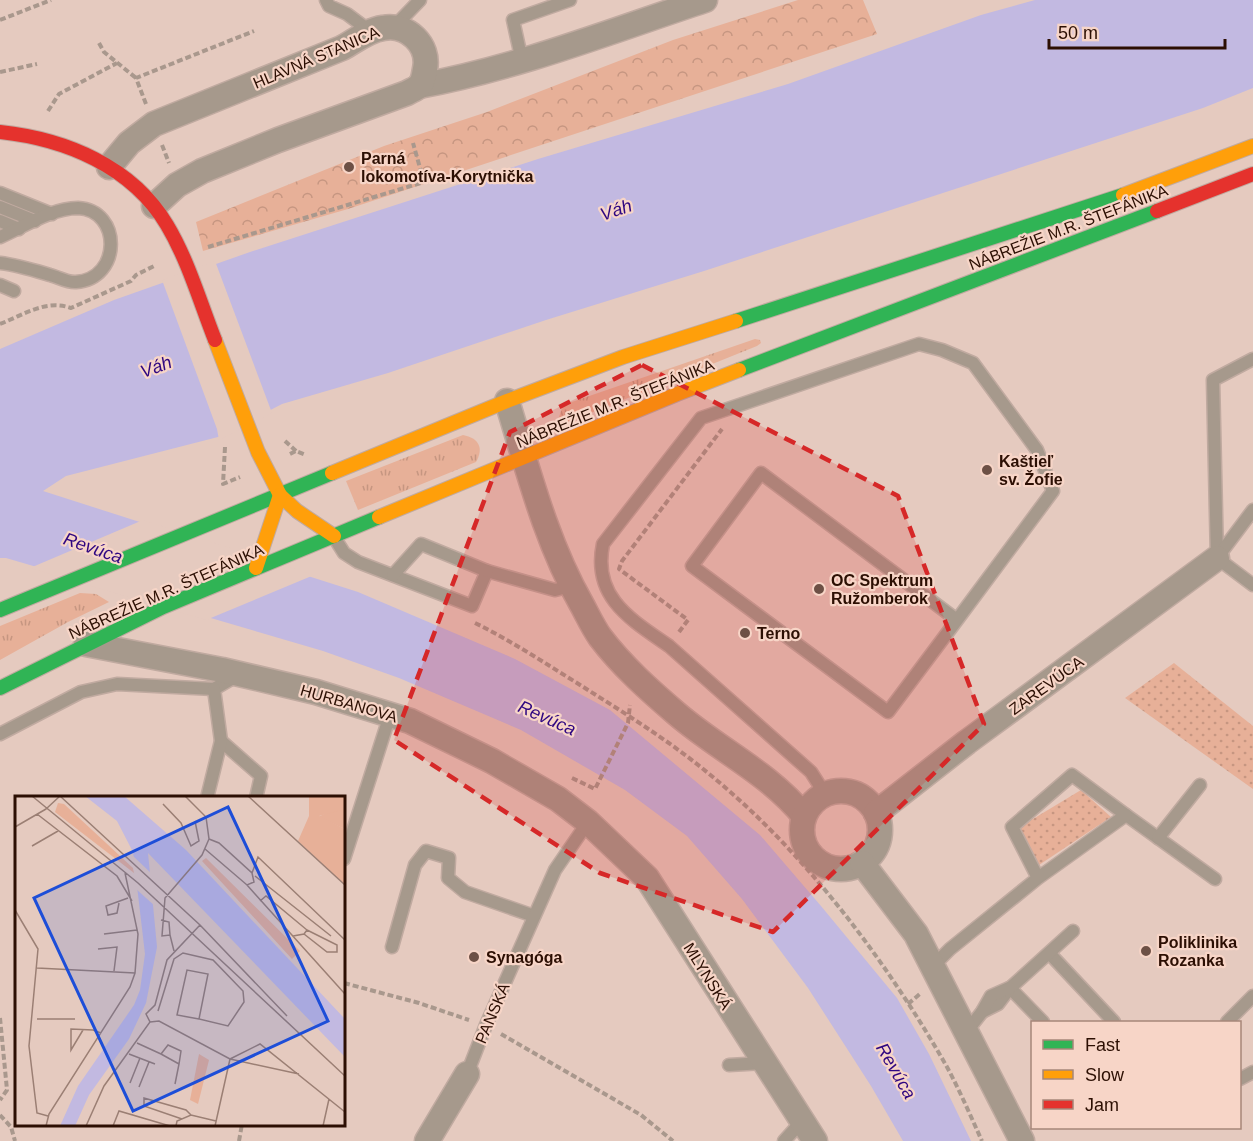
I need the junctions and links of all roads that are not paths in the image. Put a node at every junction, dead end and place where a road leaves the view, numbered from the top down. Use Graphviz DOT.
graph roads {
  1 [pos="326,0"];
  2 [pos="420,0"];
  3 [pos="570,0"];
  4 [pos="705,0"];
  5 [pos="383,29"];
  6 [pos="522,61"];
  7 [pos="419,86"];
  8 [pos="0,132"];
  9 [pos="1253,146"];
  10 [pos="109,167"];
  11 [pos="1253,174"];
  12 [pos="0,193"];
  13 [pos="154,206"];
  14 [pos="0,207"];
  15 [pos="51,214"];
  16 [pos="0,221"];
  17 [pos="35,221"];
  18 [pos="19,229"];
  19 [pos="1,236"];
  20 [pos="0,263"];
  21 [pos="0,285"];
  22 [pos="14,291"];
  23 [pos="1253,359"];
  24 [pos="507,401"];
  25 [pos="525,458"];
  26 [pos="280,495"];
  27 [pos="1253,510"];
  28 [pos="334,536"];
  29 [pos="1217,558"];
  30 [pos="256,568"];
  31 [pos="487,571"];
  32 [pos="393,575"];
  33 [pos="1253,585"];
  34 [pos="571,586"];
  35 [pos="0,610"];
  36 [pos="957,620"];
  37 [pos="86,644"];
  38 [pos="238,675"];
  39 [pos="0,688"];
  40 [pos="214,689"];
  41 [pos="390,715"];
  42 [pos="0,734"];
  43 [pos="221,741"];
  44 [pos="1200,785"];
  45 [pos="825,794"];
  46 [pos="207,796"];
  47 [pos="256,796"];
  48 [pos="876,813"];
  49 [pos="1126,815"];
  50 [pos="804,816"];
  51 [pos="588,822"];
  52 [pos="1158,838"];
  53 [pos="345,856"];
  54 [pos="862,863"];
  55 [pos="1038,878"];
  56 [pos="1215,879"];
  57 [pos="534,916"];
  58 [pos="1073,932"];
  59 [pos="392,947"];
  60 [pos="1050,954"];
  61 [pos="932,967"];
  62 [pos="1010,988"];
  63 [pos="1253,996"];
  64 [pos="1041,1021"];
  65 [pos="1112,1021"];
  66 [pos="1229,1021"];
  67 [pos="967,1031"];
  68 [pos="764,1063"];
  69 [pos="729,1065"];
  70 [pos="467,1074"];
  71 [pos="809,1131"];
  72 [pos="428,1141"];
  73 [pos="784,1141"];
  74 [pos="1023,1141"];
  1 -- 5 [label="lane"];
  2 -- 5 [label="lane"];
  3 -- 6 [label="lane"];
  4 -- 6 [label="street"];
  5 -- 7 [label="street, HLAVNÁ STANICA"];
  5 -- 10 [label="street, HLAVNÁ STANICA"];
  6 -- 7 [label="street"];
  7 -- 13 [label="street"];
  8 -- 10 [label="main road"];
  9 -- 24 [label="main road, NÁBREŽIE M.R. ŠTEFÁNIKA"];
  10 -- 13 [label="main road"];
  11 -- 25 [label="main road, NÁBREŽIE M.R. ŠTEFÁNIKA"];
  12 -- 15 [label="lane"];
  13 -- 26 [label="main road"];
  14 -- 17 [label="lane"];
  15 -- 17 [label="lane"];
  15 -- 20 [label="lane"];
  16 -- 18 [label="lane"];
  17 -- 18 [label="lane"];
  18 -- 19 [label="lane"];
  21 -- 22 [label="lane"];
  23 -- 29 [label="lane"];
  24 -- 25 [label="street"];
  24 -- 26 [label="main road, NÁBREŽIE M.R. ŠTEFÁNIKA"];
  25 -- 28 [label="main road, NÁBREŽIE M.R. ŠTEFÁNIKA"];
  25 -- 34 [label="street"];
  26 -- 28 [label="main road"];
  26 -- 30 [label="main road"];
  26 -- 35 [label="main road, NÁBREŽIE M.R. ŠTEFÁNIKA"];
  27 -- 29 [label="lane"];
  28 -- 30 [label="main road, NÁBREŽIE M.R. ŠTEFÁNIKA"];
  28 -- 32 [label="lane"];
  29 -- 33 [label="lane"];
  29 -- 48 [label="street, ZAREVÚCA"];
  30 -- 37 [label="main road, NÁBREŽIE M.R. ŠTEFÁNIKA"];
  31 -- 32 [label="lane"];
  31 -- 32 [label="lane"];
  31 -- 34 [label="lane"];
  34 -- 50 [label="street"];
  36 -- 36 [label="lane"];
  36 -- 45 [label="lane"];
  37 -- 38 [label="street, HURBANOVA"];
  37 -- 39 [label="main road, NÁBREŽIE M.R. ŠTEFÁNIKA"];
  38 -- 40 [label="lane"];
  38 -- 41 [label="street, HURBANOVA"];
  40 -- 42 [label="lane"];
  40 -- 43 [label="lane"];
  41 -- 51 [label="street, HURBANOVA"];
  41 -- 53 [label="lane"];
  43 -- 46 [label="lane"];
  43 -- 47 [label="lane"];
  44 -- 52 [label="lane"];
  45 -- 48 [label="street"];
  45 -- 50 [label="street"];
  48 -- 54 [label="street"];
  49 -- 52 [label="lane"];
  49 -- 55 [label="lane"];
  49 -- 55 [label="lane"];
  50 -- 54 [label="street"];
  51 -- 57 [label="lane, PANSKÁ"];
  51 -- 68 [label="street, MLYNSKÁ"];
  52 -- 56 [label="lane"];
  54 -- 61 [label="street"];
  55 -- 61 [label="lane"];
  57 -- 59 [label="lane"];
  57 -- 70 [label="lane, PANSKÁ"];
  58 -- 60 [label="lane"];
  60 -- 62 [label="lane"];
  60 -- 65 [label="lane"];
  61 -- 67 [label="street"];
  62 -- 64 [label="lane"];
  62 -- 67 [label="lane"];
  63 -- 66 [label="lane"];
  67 -- 74 [label="street"];
  68 -- 69 [label="lane"];
  68 -- 71 [label="street, MLYNSKÁ"];
  70 -- 72 [label="street, PANSKÁ"];
  71 -- 73 [label="lane"];
}
